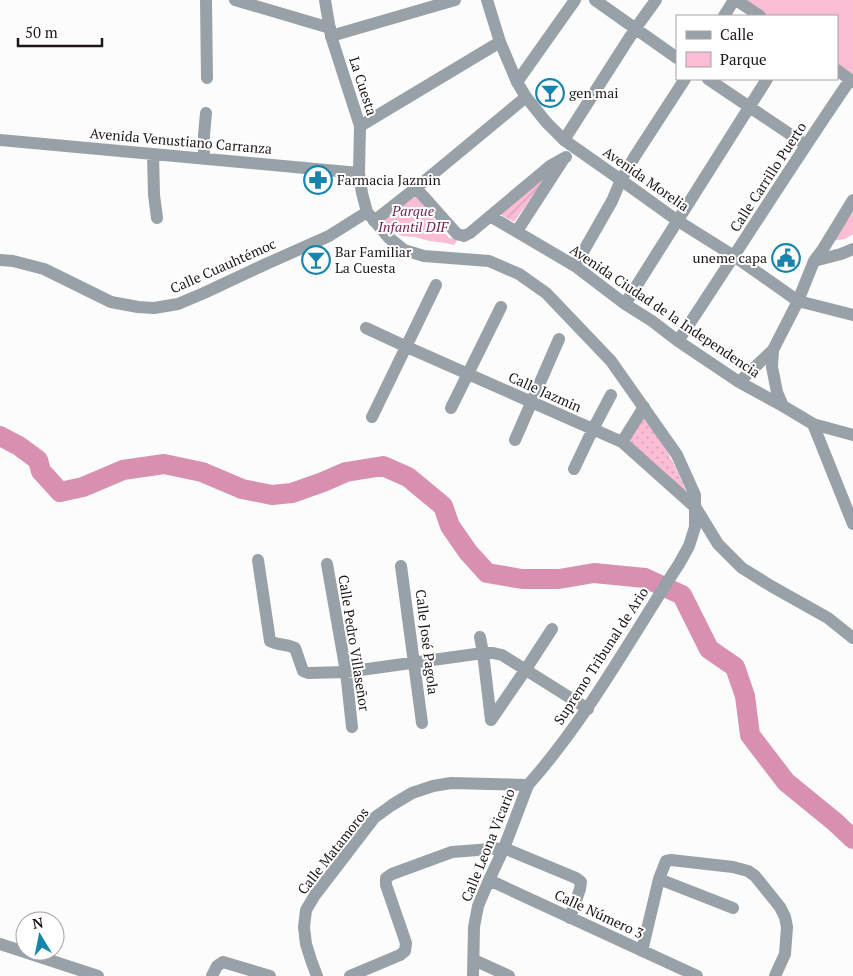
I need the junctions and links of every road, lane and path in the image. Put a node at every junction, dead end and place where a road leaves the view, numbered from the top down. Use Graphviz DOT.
graph roads {
  1 [pos="206,0"];
  2 [pos="235,0"];
  3 [pos="325,0"];
  4 [pos="455,0"];
  5 [pos="575,0"];
  6 [pos="595,0"];
  7 [pos="656,0"];
  8 [pos="735,0"];
  9 [pos="490,3"];
  10 [pos="725,15"];
  11 [pos="758,15"];
  12 [pos="635,29"];
  13 [pos="330,32"];
  14 [pos="500,42"];
  15 [pos="676,57"];
  16 [pos="838,71"];
  17 [pos="207,78"];
  18 [pos="684,80"];
  19 [pos="709,80"];
  20 [pos="766,80"];
  21 [pos="852,81"];
  22 [pos="517,82"];
  23 [pos="526,97"];
  24 [pos="748,107"];
  25 [pos="206,113"];
  26 [pos="360,126"];
  27 [pos="0,140"];
  28 [pos="569,143"];
  29 [pos="806,145"];
  30 [pos="153,154"];
  31 [pos="566,157"];
  32 [pos="204,159"];
  33 [pos="359,173"];
  34 [pos="621,180"];
  35 [pos="416,188"];
  36 [pos="853,200"];
  37 [pos="490,216"];
  38 [pos="370,217"];
  39 [pos="157,218"];
  40 [pos="678,221"];
  41 [pos="517,231"];
  42 [pos="853,249"];
  43 [pos="734,256"];
  44 [pos="0,260"];
  45 [pos="814,261"];
  46 [pos="575,266"];
  47 [pos="436,285"];
  48 [pos="798,301"];
  49 [pos="625,304"];
  50 [pos="501,307"];
  51 [pos="853,315"];
  52 [pos="366,328"];
  53 [pos="559,339"];
  54 [pos="678,341"];
  55 [pos="406,347"];
  56 [pos="773,350"];
  57 [pos="468,374"];
  58 [pos="739,382"];
  59 [pos="610,395"];
  60 [pos="531,402"];
  61 [pos="783,406"];
  62 [pos="644,407"];
  63 [pos="451,408"];
  64 [pos="372,417"];
  65 [pos="813,424"];
  66 [pos="593,429"];
  67 [pos="853,435"];
  68 [pos="515,440"];
  69 [pos="622,442"];
  70 [pos="574,469"];
  71 [pos="848,496"];
  72 [pos="696,508"];
  73 [pos="853,524"];
  74 [pos="258,560"];
  75 [pos="327,564"];
  76 [pos="401,566"];
  77 [pos="552,629"];
  78 [pos="851,632"];
  79 [pos="480,637"];
  80 [pos="483,653"];
  81 [pos="414,662"];
  82 [pos="526,669"];
  83 [pos="346,672"];
  84 [pos="588,709"];
  85 [pos="422,723"];
  86 [pos="352,727"];
  87 [pos="528,785"];
  88 [pos="504,848"];
  89 [pos="659,879"];
  90 [pos="488,880"];
  91 [pos="733,908"];
  92 [pos="570,918"];
  93 [pos="0,944"];
  94 [pos="642,951"];
  95 [pos="474,960"];
  96 [pos="67,971"];
  97 [pos="98,976"];
  98 [pos="212,976"];
  99 [pos="270,976"];
  100 [pos="317,976"];
  101 [pos="350,976"];
  102 [pos="474,976"];
  103 [pos="509,976"];
  104 [pos="696,976"];
  105 [pos="775,976"];
  1 -- 17 [label="street"];
  2 -- 13 [label="street"];
  3 -- 13 [label="street, La Cuesta"];
  4 -- 13 [label="street"];
  5 -- 22 [label="street"];
  6 -- 12 [label="street"];
  7 -- 12 [label="street"];
  8 -- 10 [label="street"];
  8 -- 11 [label="street"];
  9 -- 14 [label="street, Avenida Morelia"];
  12 -- 15 [label="street"];
  12 -- 28 [label="street"];
  13 -- 26 [label="street, La Cuesta"];
  14 -- 22 [label="street, Avenida Morelia"];
  14 -- 26 [label="street"];
  16 -- 21 [label="street"];
  18 -- 34 [label="street"];
  19 -- 24 [label="street"];
  20 -- 24 [label="street"];
  21 -- 29 [label="street, Calle Carrillo Puerto"];
  22 -- 23 [label="street, Avenida Morelia"];
  23 -- 28 [label="street, Avenida Morelia"];
  23 -- 35 [label="street, Calle Cuauhtémoc"];
  24 -- 29 [label="street"];
  24 -- 40 [label="street"];
  25 -- 32 [label="street"];
  26 -- 33 [label="street, La Cuesta"];
  27 -- 30 [label="street, Avenida Venustiano Carranza"];
  28 -- 31 [label="street"];
  28 -- 34 [label="street, Avenida Morelia"];
  29 -- 43 [label="street, Calle Carrillo Puerto"];
  30 -- 32 [label="street, Avenida Venustiano Carranza"];
  30 -- 39 [label="street"];
  31 -- 37 [label="street"];
  31 -- 41 [label="street"];
  32 -- 33 [label="street, Avenida Venustiano Carranza"];
  33 -- 38 [label="street, La Cuesta"];
  34 -- 40 [label="street, Avenida Morelia"];
  34 -- 46 [label="street"];
  35 -- 37 [label="street"];
  35 -- 38 [label="street, Calle Cuauhtémoc"];
  36 -- 45 [label="street"];
  37 -- 41 [label="street, Avenida Ciudad de la Independencia"];
  38 -- 44 [label="street, Calle Cuauhtémoc"];
  38 -- 62 [label="street"];
  40 -- 43 [label="street, Avenida Morelia"];
  40 -- 49 [label="street"];
  41 -- 46 [label="street, Avenida Ciudad de la Independencia"];
  42 -- 45 [label="street"];
  43 -- 48 [label="street, Avenida Morelia"];
  43 -- 54 [label="street, Calle Carrillo Puerto"];
  45 -- 48 [label="street"];
  46 -- 49 [label="street, Avenida Ciudad de la Independencia"];
  47 -- 55 [label="street"];
  48 -- 51 [label="street, Avenida Morelia"];
  48 -- 56 [label="street"];
  49 -- 54 [label="street, Avenida Ciudad de la Independencia"];
  50 -- 57 [label="street"];
  52 -- 55 [label="street, Calle Jazmin"];
  53 -- 60 [label="street"];
  54 -- 58 [label="street, Avenida Ciudad de la Independencia"];
  55 -- 57 [label="street, Calle Jazmin"];
  55 -- 64 [label="street"];
  56 -- 58 [label="street"];
  56 -- 61 [label="street"];
  57 -- 60 [label="street, Calle Jazmin"];
  57 -- 63 [label="street"];
  58 -- 61 [label="street, Avenida Ciudad de la Independencia"];
  59 -- 66 [label="street"];
  60 -- 66 [label="street, Calle Jazmin"];
  60 -- 68 [label="street"];
  61 -- 65 [label="street, Avenida Ciudad de la Independencia"];
  62 -- 69 [label="street"];
  62 -- 72 [label="street"];
  65 -- 67 [label="street, Avenida Ciudad de la Independencia"];
  65 -- 71 [label="street"];
  66 -- 69 [label="street, Calle Jazmin"];
  66 -- 70 [label="street"];
  69 -- 72 [label="street, Calle Jazmin"];
  71 -- 73 [label="street"];
  72 -- 78 [label="street"];
  72 -- 84 [label="street, Supremo Tribunal de Ario"];
  74 -- 83 [label="street"];
  75 -- 83 [label="street, Calle Pedro Villaseñor"];
  76 -- 81 [label="street, Calle José Pagola"];
  77 -- 82 [label="street"];
  79 -- 80 [label="street"];
  80 -- 81 [label="street"];
  80 -- 82 [label="street"];
  80 -- 82 [label="street"];
  81 -- 83 [label="street"];
  81 -- 85 [label="street, Calle José Pagola"];
  82 -- 84 [label="street"];
  83 -- 86 [label="street, Calle Pedro Villaseñor"];
  84 -- 87 [label="street, Supremo Tribunal de Ario"];
  87 -- 88 [label="street, Calle Leona Vicario"];
  87 -- 100 [label="street, Calle Matamoros"];
  88 -- 90 [label="street, Calle Leona Vicario"];
  88 -- 92 [label="street"];
  88 -- 101 [label="street"];
  89 -- 91 [label="street"];
  89 -- 94 [label="street"];
  89 -- 105 [label="street"];
  90 -- 92 [label="street, Calle Número 3"];
  90 -- 95 [label="street, Calle Leona Vicario"];
  92 -- 94 [label="street, Calle Número 3"];
  93 -- 96 [label="street"];
  94 -- 104 [label="street, Calle Número 3"];
  95 -- 102 [label="street, Calle Leona Vicario"];
  95 -- 103 [label="street"];
  96 -- 97 [label="street"];
  98 -- 99 [label="street"];
}
